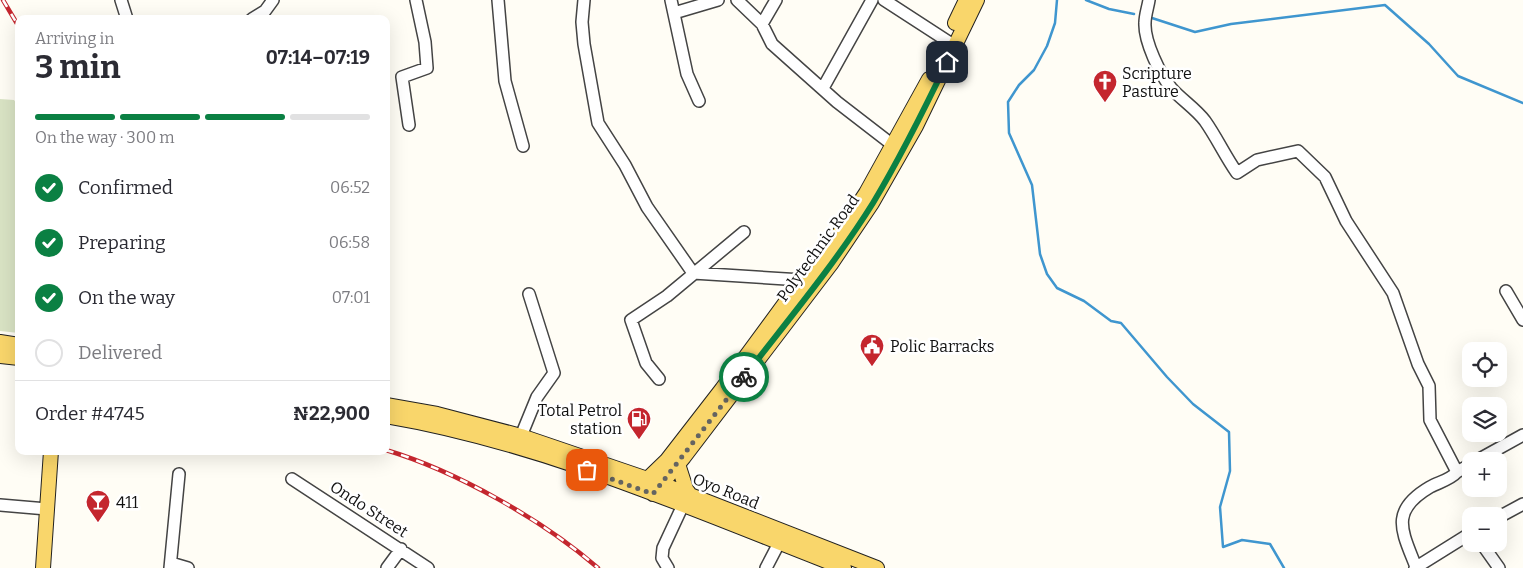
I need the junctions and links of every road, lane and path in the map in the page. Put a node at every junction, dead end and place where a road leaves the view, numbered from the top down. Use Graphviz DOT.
graph roads {
  1 [pos="121,0"];
  2 [pos="273,0"];
  3 [pos="416,0"];
  4 [pos="498,0"];
  5 [pos="584,0"];
  6 [pos="671,0"];
  7 [pos="718,0"];
  8 [pos="737,0"];
  9 [pos="776,0"];
  10 [pos="872,0"];
  11 [pos="884,0"];
  12 [pos="966,0"];
  13 [pos="977,0"];
  14 [pos="1149,0"];
  15 [pos="265,11"];
  16 [pos="674,13"];
  17 [pos="126,15"];
  18 [pos="258,15"];
  19 [pos="270,15"];
  20 [pos="762,24"];
  21 [pos="951,44"];
  22 [pos="823,88"];
  23 [pos="699,101"];
  24 [pos="409,125"];
  25 [pos="523,146"];
  26 [pos="894,146"];
  27 [pos="744,232"];
  28 [pos="693,273"];
  29 [pos="802,280"];
  30 [pos="1506,291"];
  31 [pos="529,294"];
  32 [pos="1523,320"];
  33 [pos="0,342"];
  34 [pos="15,344"];
  35 [pos="0,356"];
  36 [pos="15,358"];
  37 [pos="659,379"];
  38 [pos="726,392"];
  39 [pos="390,406"];
  40 [pos="390,417"];
  41 [pos="1523,435"];
  42 [pos="521,436"];
  43 [pos="1492,452"];
  44 [pos="51,455"];
  45 [pos="678,464"];
  46 [pos="1462,469"];
  47 [pos="1457,472"];
  48 [pos="179,474"];
  49 [pos="292,479"];
  50 [pos="643,484"];
  51 [pos="658,489"];
  52 [pos="687,501"];
  53 [pos="1523,504"];
  54 [pos="0,505"];
  55 [pos="47,509"];
  56 [pos="1507,513"];
  57 [pos="1462,539"];
  58 [pos="779,543"];
  59 [pos="401,548"];
  60 [pos="1487,552"];
  61 [pos="170,566"];
  62 [pos="43,568"];
  63 [pos="188,568"];
  64 [pos="387,568"];
  65 [pos="428,568"];
  66 [pos="668,568"];
  67 [pos="766,568"];
  68 [pos="844,568"];
  69 [pos="877,568"];
  70 [pos="1416,568"];
  71 [pos="1498,568"];
  1 -- 17 [label="street"];
  2 -- 15 [label="street"];
  3 -- 24 [label="street"];
  4 -- 25 [label="street"];
  5 -- 28 [label="street"];
  6 -- 16 [label="street"];
  7 -- 16 [label="street"];
  8 -- 20 [label="street"];
  9 -- 20 [label="street"];
  10 -- 22 [label="street"];
  11 -- 21 [label="street"];
  12 -- 21 [label="main road, Polytechnic Road"];
  13 -- 21 [label="main road, Polytechnic Road"];
  14 -- 47 [label="street"];
  15 -- 18 [label="street"];
  15 -- 19 [label="street"];
  16 -- 23 [label="street"];
  20 -- 22 [label="street"];
  21 -- 26 [label="main road, Polytechnic Road"];
  21 -- 38 [label="main road, Polytechnic Road"];
  22 -- 26 [label="street"];
  26 -- 29 [label="main road, Polytechnic Road"];
  27 -- 28 [label="street"];
  28 -- 29 [label="street"];
  28 -- 37 [label="street"];
  29 -- 38 [label="main road, Polytechnic Road"];
  30 -- 32 [label="street"];
  31 -- 42 [label="street"];
  33 -- 34 [label="main road"];
  35 -- 36 [label="main road"];
  38 -- 45 [label="main road, Polytechnic Road"];
  38 -- 50 [label="main road, Polytechnic Road"];
  39 -- 42 [label="main road, Oyo Road"];
  40 -- 50 [label="main road, Oyo Road"];
  41 -- 43 [label="street"];
  42 -- 50 [label="main road, Oyo Road"];
  44 -- 55 [label="main road"];
  45 -- 51 [label="main road, Polytechnic Road"];
  45 -- 52 [label="main road"];
  46 -- 47 [label="street"];
  47 -- 70 [label="street"];
  48 -- 61 [label="street"];
  49 -- 59 [label="street, Ondo Street"];
  50 -- 51 [label="main road, Oyo Road"];
  51 -- 52 [label="main road, Oyo Road"];
  52 -- 58 [label="main road, Oyo Road"];
  52 -- 66 [label="street"];
  52 -- 69 [label="main road, Oyo Road"];
  53 -- 56 [label="street"];
  54 -- 55 [label="street"];
  55 -- 62 [label="main road"];
  57 -- 70 [label="street"];
  58 -- 67 [label="street"];
  58 -- 68 [label="main road, Oyo Road"];
  59 -- 64 [label="street"];
  59 -- 65 [label="street, Ondo Street"];
  60 -- 71 [label="street"];
  61 -- 63 [label="street"];
}
